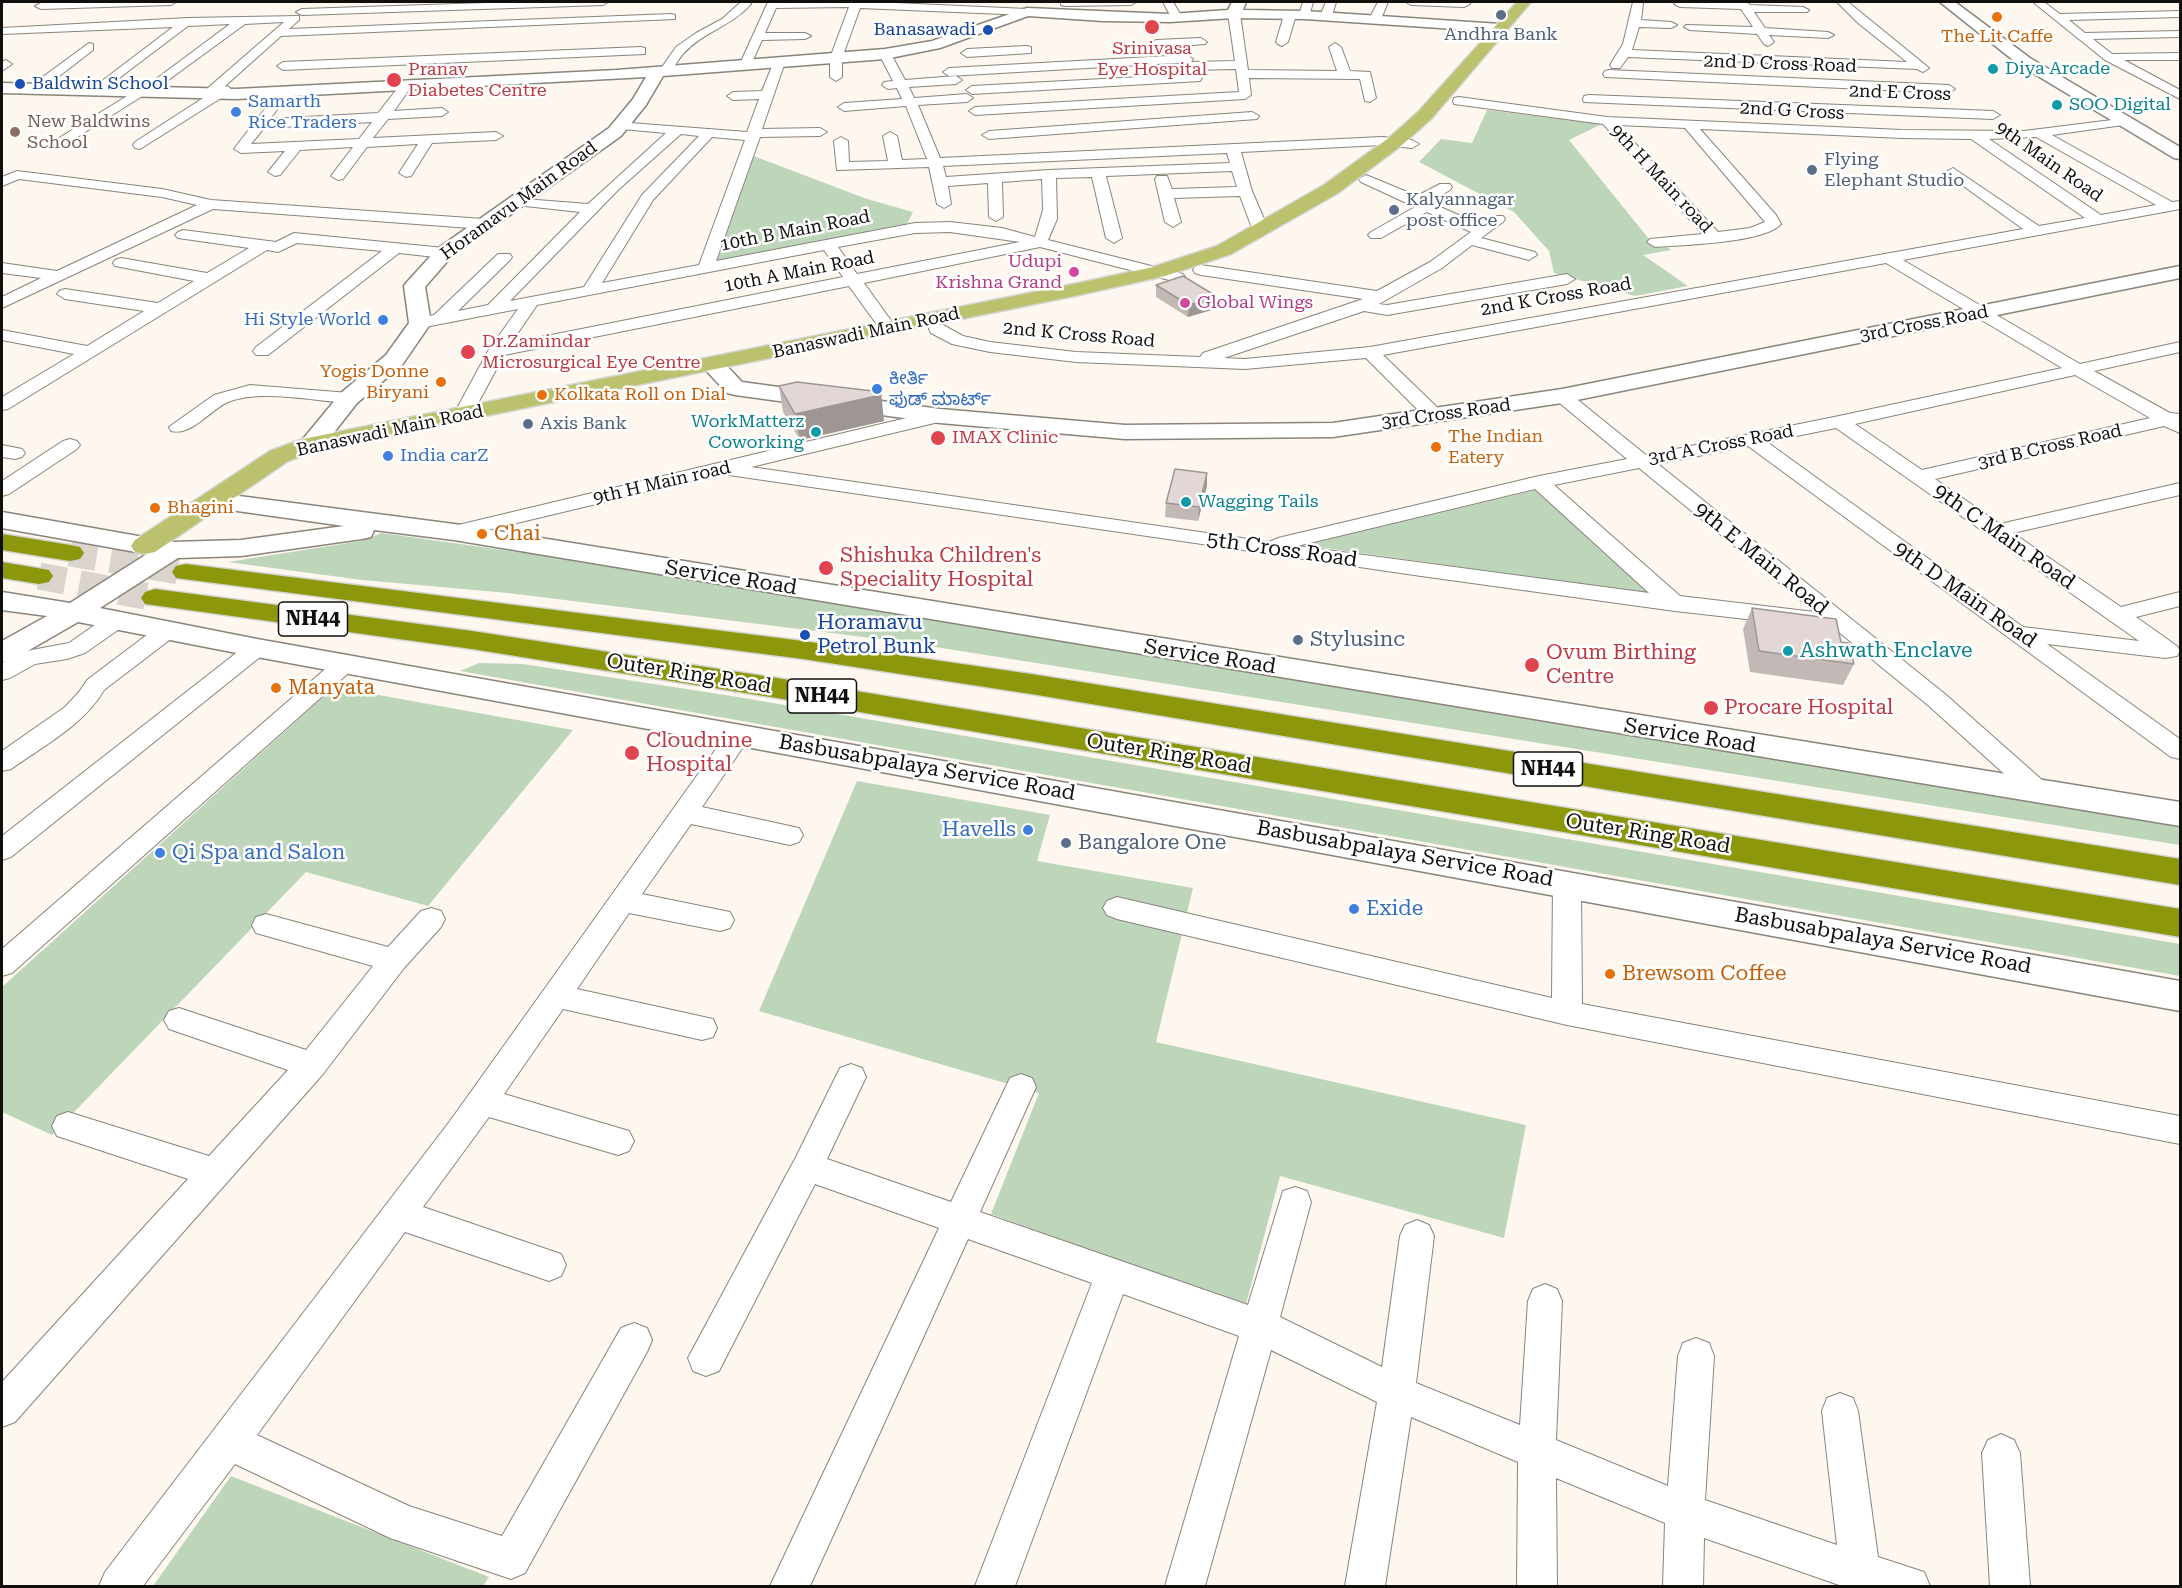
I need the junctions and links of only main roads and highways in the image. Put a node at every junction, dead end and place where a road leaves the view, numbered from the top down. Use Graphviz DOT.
graph roads {
  1 [pos="1524,2"];
  2 [pos="1539,2"];
  3 [pos="1404,142"];
  4 [pos="1167,275"];
  5 [pos="715,370"];
  6 [pos="2,542"];
  7 [pos="70,553"];
  8 [pos="168,556"];
  9 [pos="2,570"];
  10 [pos="39,576"];
  11 [pos="155,598"];
  12 [pos="2181,872"];
  13 [pos="2181,923"];
  1 -- 3 [label="main road, Banaswadi Main Road"];
  2 -- 3 [label="main road, Banaswadi Main Road"];
  3 -- 4 [label="main road, Banaswadi Main Road"];
  3 -- 4 [label="main road, Banaswadi Main Road"];
  4 -- 5 [label="main road, Banaswadi Main Road"];
  4 -- 5 [label="main road, Banaswadi Main Road"];
  5 -- 8 [label="main road, Banaswadi Main Road"];
  5 -- 8 [label="main road, Banaswadi Main Road"];
  6 -- 7 [label="highway"];
  8 -- 12 [label="highway, Outer Ring Road / NH44"];
  9 -- 10 [label="highway"];
  11 -- 13 [label="highway, Outer Ring Road / NH44"];
}
